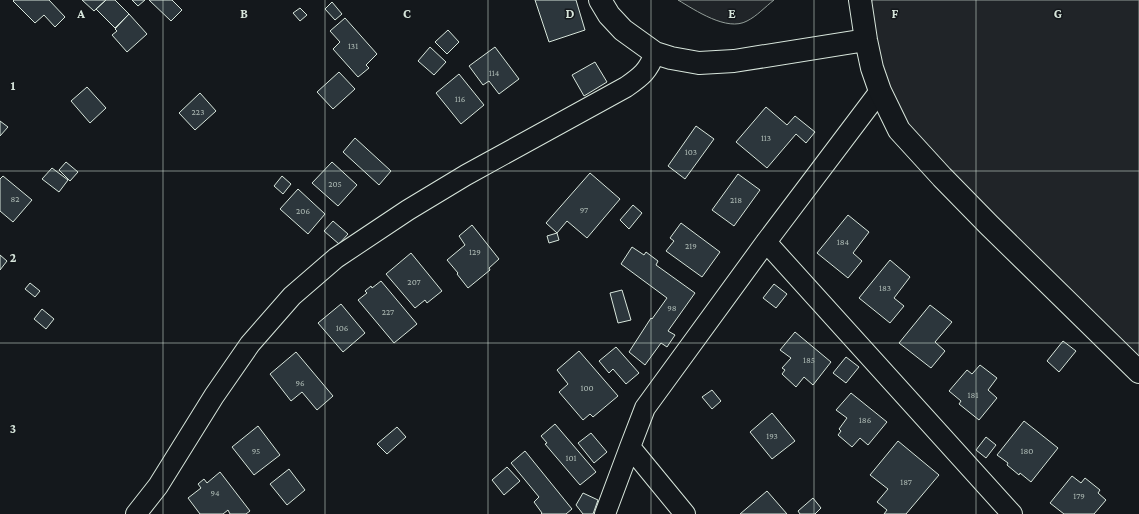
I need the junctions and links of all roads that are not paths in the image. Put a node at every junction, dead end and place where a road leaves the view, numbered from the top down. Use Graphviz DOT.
graph roads {
  1 [pos="600,0"];
  2 [pos="860,0"];
  3 [pos="866,40"];
  4 [pos="655,53"];
  5 [pos="880,91"];
  6 [pos="766,242"];
  7 [pos="1139,372"];
  8 [pos="630,447"];
  9 [pos="136,514"];
  10 [pos="605,514"];
  11 [pos="685,514"];
  12 [pos="1012,514"];
  1 -- 4 [label="street"];
  2 -- 3 [label="street"];
  3 -- 4 [label="street"];
  3 -- 5 [label="street"];
  4 -- 9 [label="street"];
  5 -- 6 [label="street"];
  5 -- 7 [label="street"];
  6 -- 8 [label="street"];
  6 -- 12 [label="street"];
  8 -- 10 [label="street"];
  8 -- 11 [label="street"];
}
